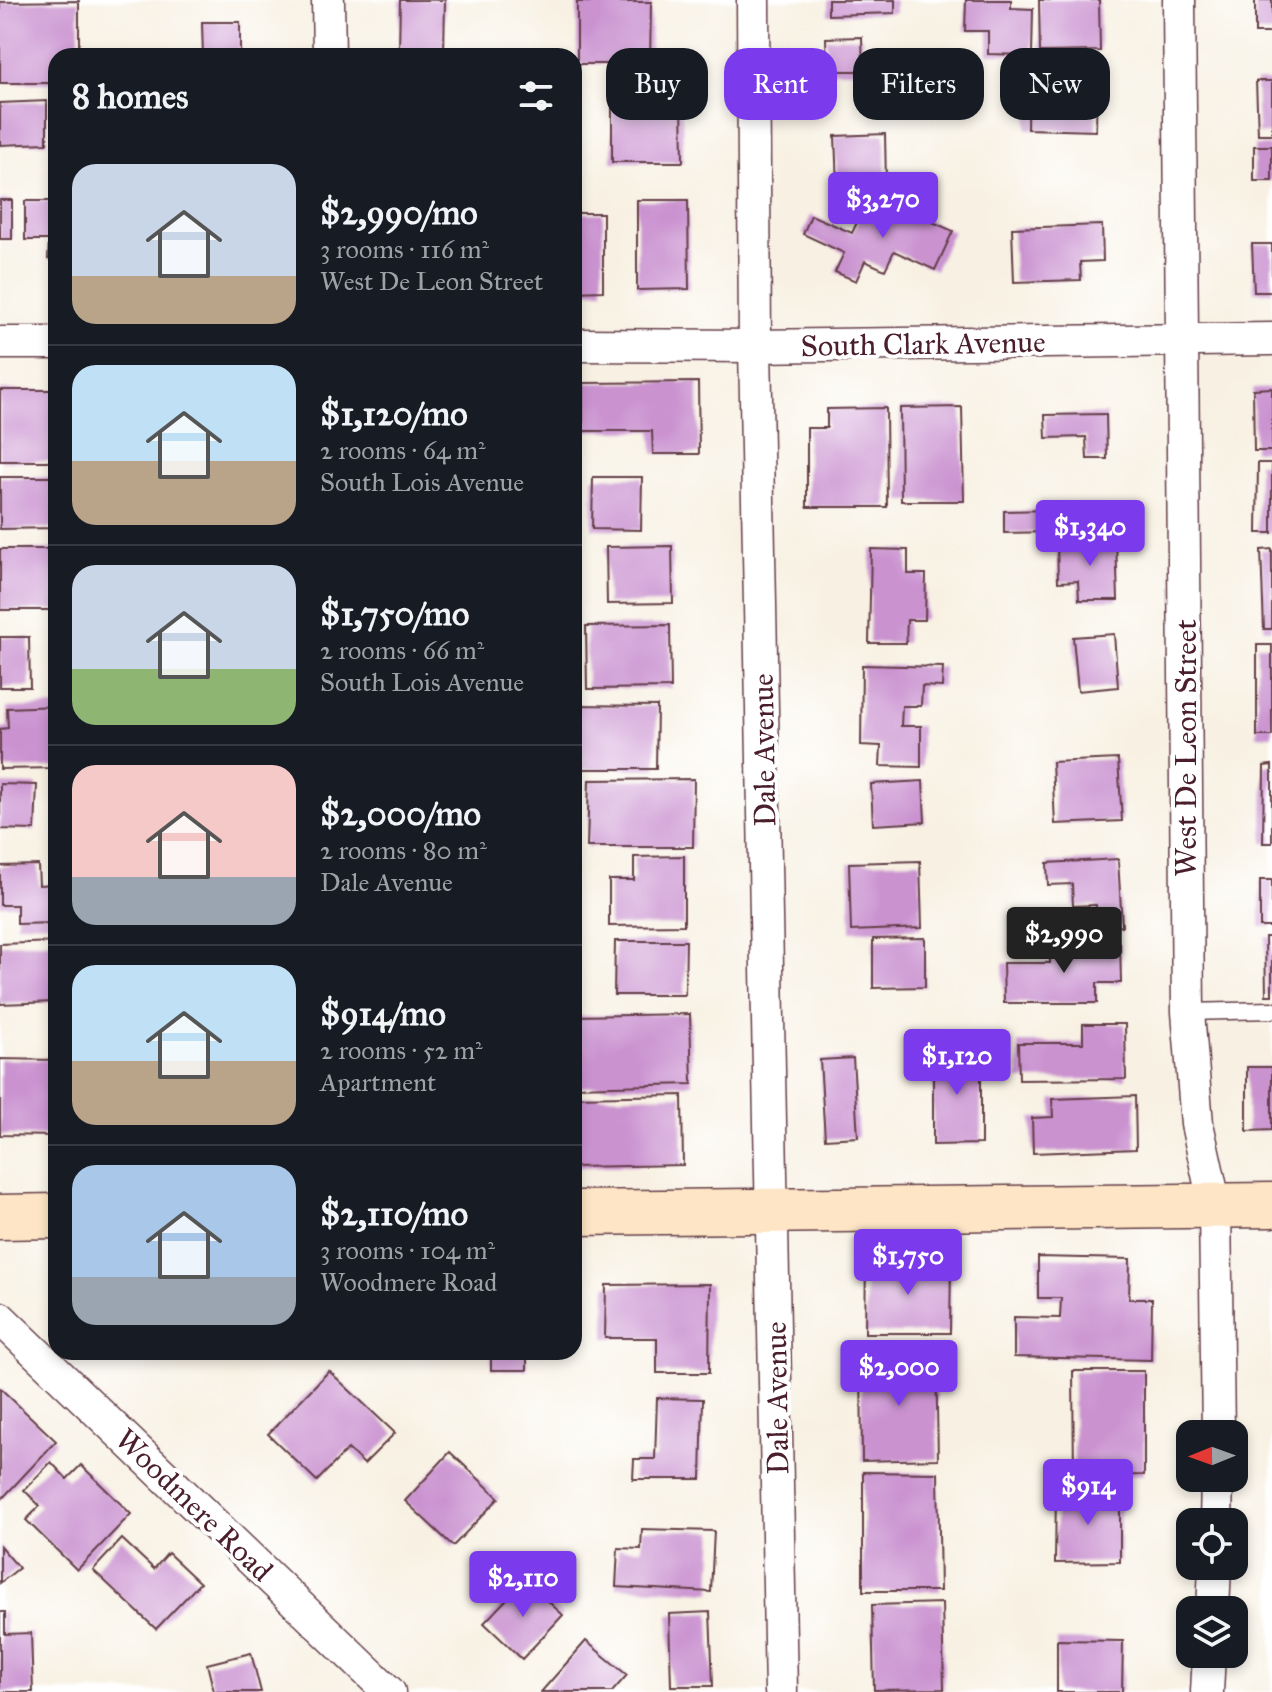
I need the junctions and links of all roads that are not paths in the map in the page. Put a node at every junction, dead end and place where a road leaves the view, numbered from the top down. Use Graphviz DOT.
graph roads {
  1 [pos="328,0"];
  2 [pos="753,0"];
  3 [pos="1179,0"];
  4 [pos="329,48"];
  5 [pos="1272,339"];
  6 [pos="1184,340"];
  7 [pos="0,343"];
  8 [pos="48,343"];
  9 [pos="582,345"];
  10 [pos="755,346"];
  11 [pos="1272,1010"];
  12 [pos="1188,1012"];
  13 [pos="1272,1205"];
  14 [pos="1215,1206"];
  15 [pos="582,1213"];
  16 [pos="774,1213"];
  17 [pos="48,1216"];
  18 [pos="0,1217"];
  19 [pos="0,1318"];
  20 [pos="1218,1420"];
  21 [pos="1208,1668"];
  22 [pos="389,1692"];
  23 [pos="781,1692"];
  24 [pos="1207,1692"];
  1 -- 4 [label="street"];
  2 -- 10 [label="street, Dale Avenue"];
  3 -- 6 [label="street, West De Leon Street"];
  5 -- 6 [label="street, South Clark Avenue"];
  6 -- 10 [label="street, South Clark Avenue"];
  6 -- 12 [label="street, West De Leon Street"];
  7 -- 8 [label="street"];
  9 -- 10 [label="street, South Clark Avenue"];
  10 -- 16 [label="street, Dale Avenue"];
  11 -- 12 [label="lane"];
  12 -- 14 [label="street, West De Leon Street"];
  13 -- 14 [label="street"];
  14 -- 16 [label="street"];
  14 -- 20 [label="street, West De Leon Street"];
  15 -- 16 [label="street"];
  16 -- 23 [label="street, Dale Avenue"];
  17 -- 18 [label="street"];
  19 -- 22 [label="street, Woodmere Road"];
  21 -- 24 [label="street"];
}
